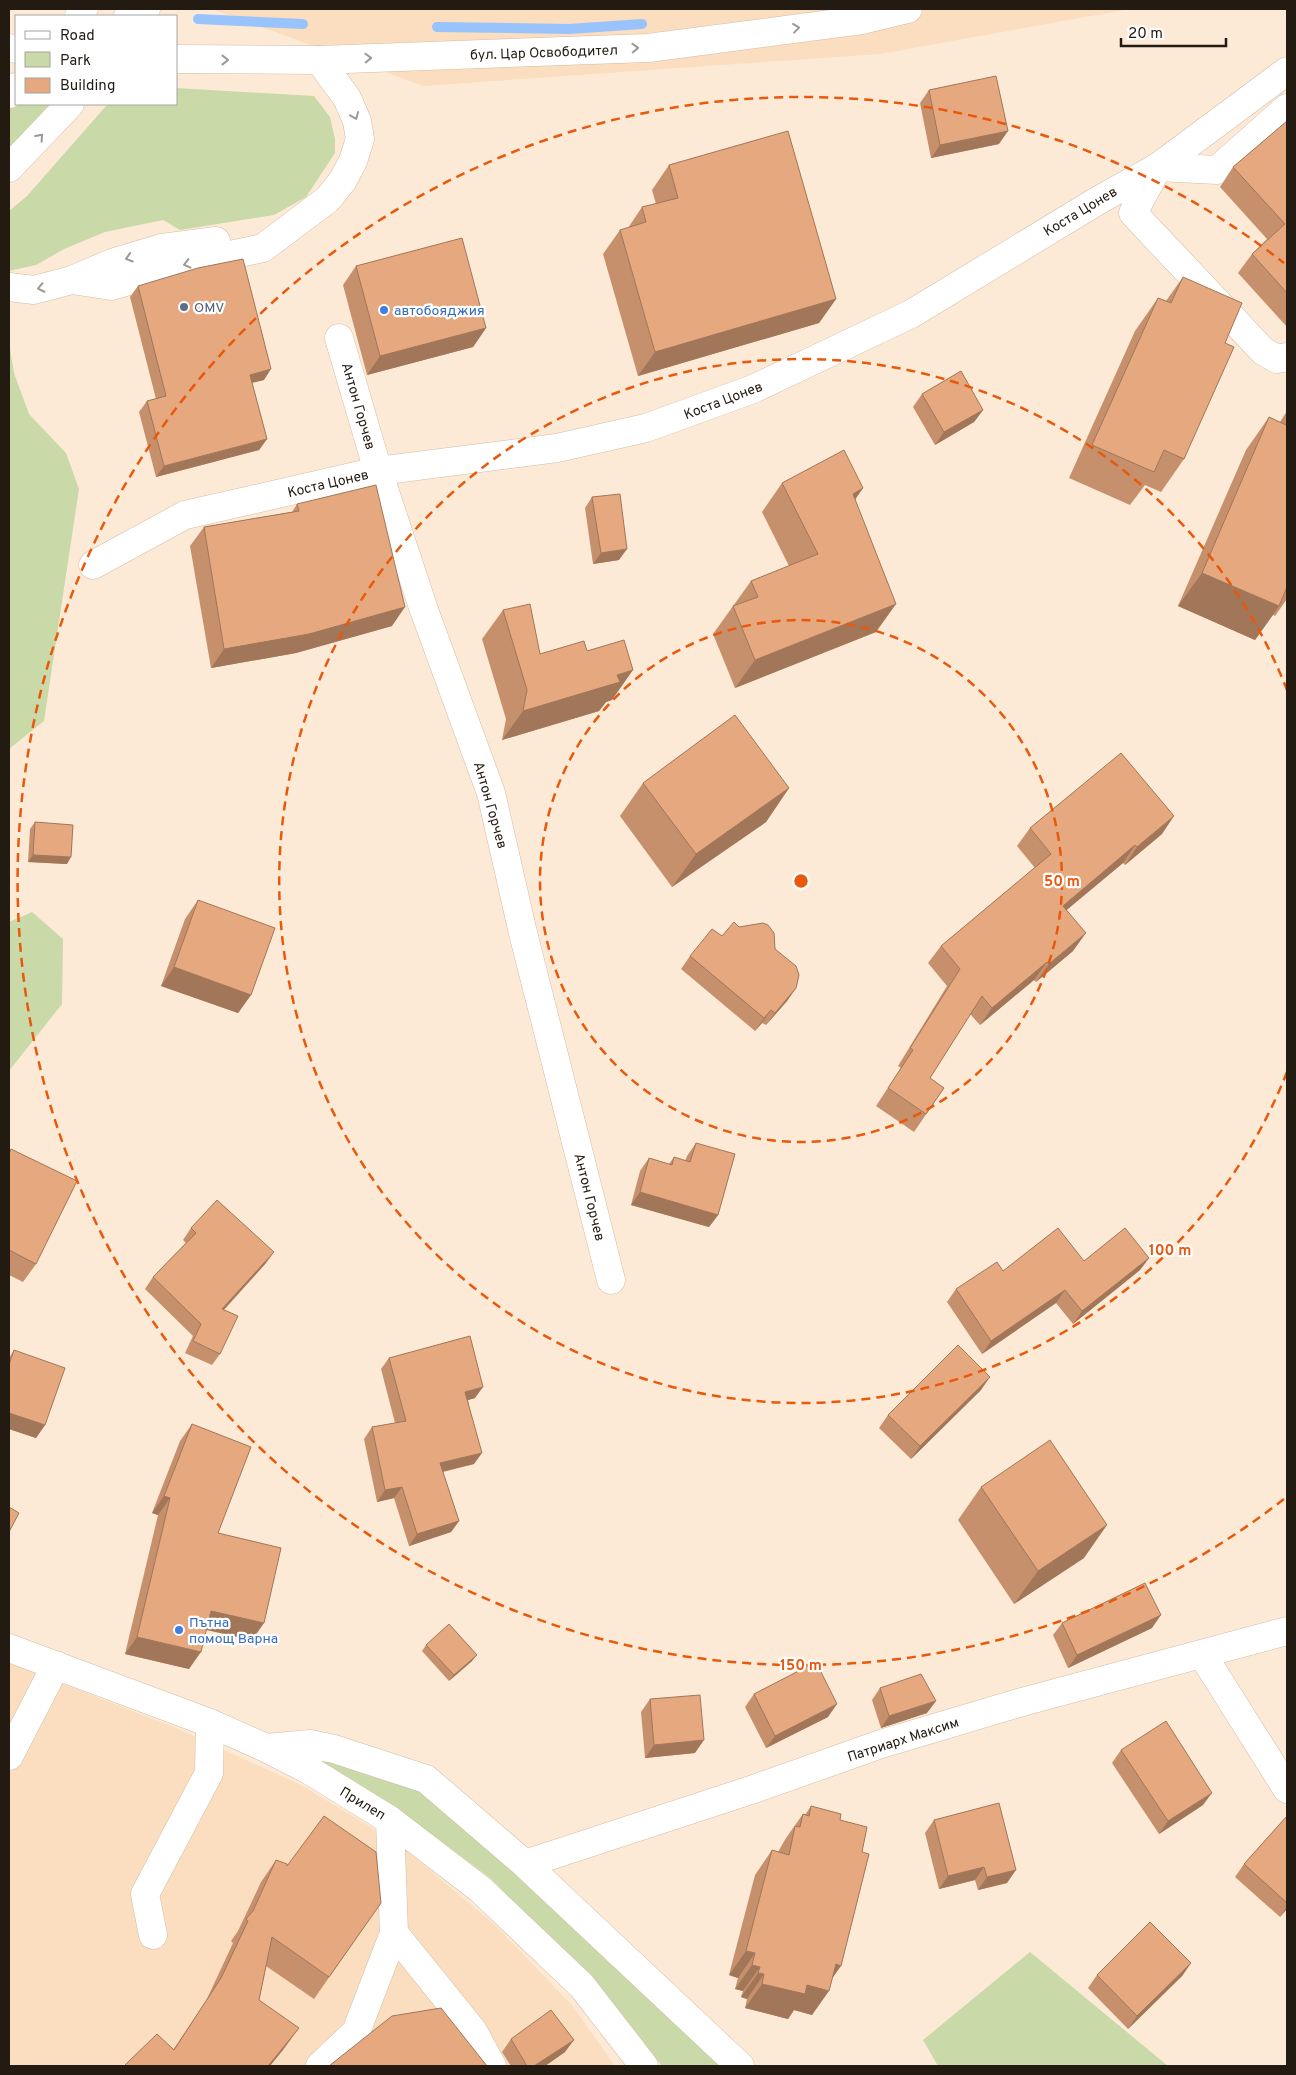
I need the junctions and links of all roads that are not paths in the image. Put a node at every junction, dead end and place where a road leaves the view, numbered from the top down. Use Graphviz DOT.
graph roads {
  1 [pos="146,9"];
  2 [pos="908,9"];
  3 [pos="131,15"];
  4 [pos="178,59"];
  5 [pos="319,60"];
  6 [pos="1287,71"];
  7 [pos="69,105"];
  8 [pos="1287,108"];
  9 [pos="1158,167"];
  10 [pos="9,168"];
  11 [pos="9,287"];
  12 [pos="340,338"];
  13 [pos="1287,357"];
  14 [pos="378,471"];
  15 [pos="93,565"];
  16 [pos="611,1280"];
  17 [pos="1287,1631"];
  18 [pos="9,1648"];
  19 [pos="1202,1654"];
  20 [pos="56,1665"];
  21 [pos="210,1723"];
  22 [pos="266,1748"];
  23 [pos="9,1756"];
  24 [pos="1287,1789"];
  25 [pos="390,1820"];
  26 [pos="525,1864"];
  27 [pos="394,1933"];
  28 [pos="152,1934"];
  29 [pos="320,2066"];
  30 [pos="492,2066"];
  31 [pos="644,2066"];
  32 [pos="740,2066"];
  1 -- 3 [label="street"];
  5 -- 2 [label="street, бул. Цар Освободител, one-way"];
  4 -- 5 [label="street, бул. Цар Освободител, one-way"];
  5 -- 11 [label="street, one-way"];
  6 -- 9 [label="street, Коста Цонев"];
  10 -- 7 [label="street, one-way"];
  8 -- 9 [label="street"];
  9 -- 13 [label="street"];
  9 -- 14 [label="street, Коста Цонев"];
  12 -- 14 [label="street, Антон Горчев"];
  14 -- 15 [label="street, Коста Цонев"];
  14 -- 16 [label="street, Антон Горчев"];
  17 -- 19 [label="street, Патриарх Максим"];
  18 -- 20 [label="street, Прилеп"];
  19 -- 24 [label="street"];
  19 -- 26 [label="street, Патриарх Максим"];
  20 -- 21 [label="street, Прилеп"];
  20 -- 23 [label="street"];
  21 -- 22 [label="street, Прилеп"];
  21 -- 28 [label="street"];
  22 -- 25 [label="street, Прилеп"];
  22 -- 26 [label="street"];
  25 -- 27 [label="street"];
  25 -- 31 [label="street, Прилеп"];
  26 -- 32 [label="street"];
  27 -- 29 [label="street"];
  27 -- 30 [label="street"];
}
